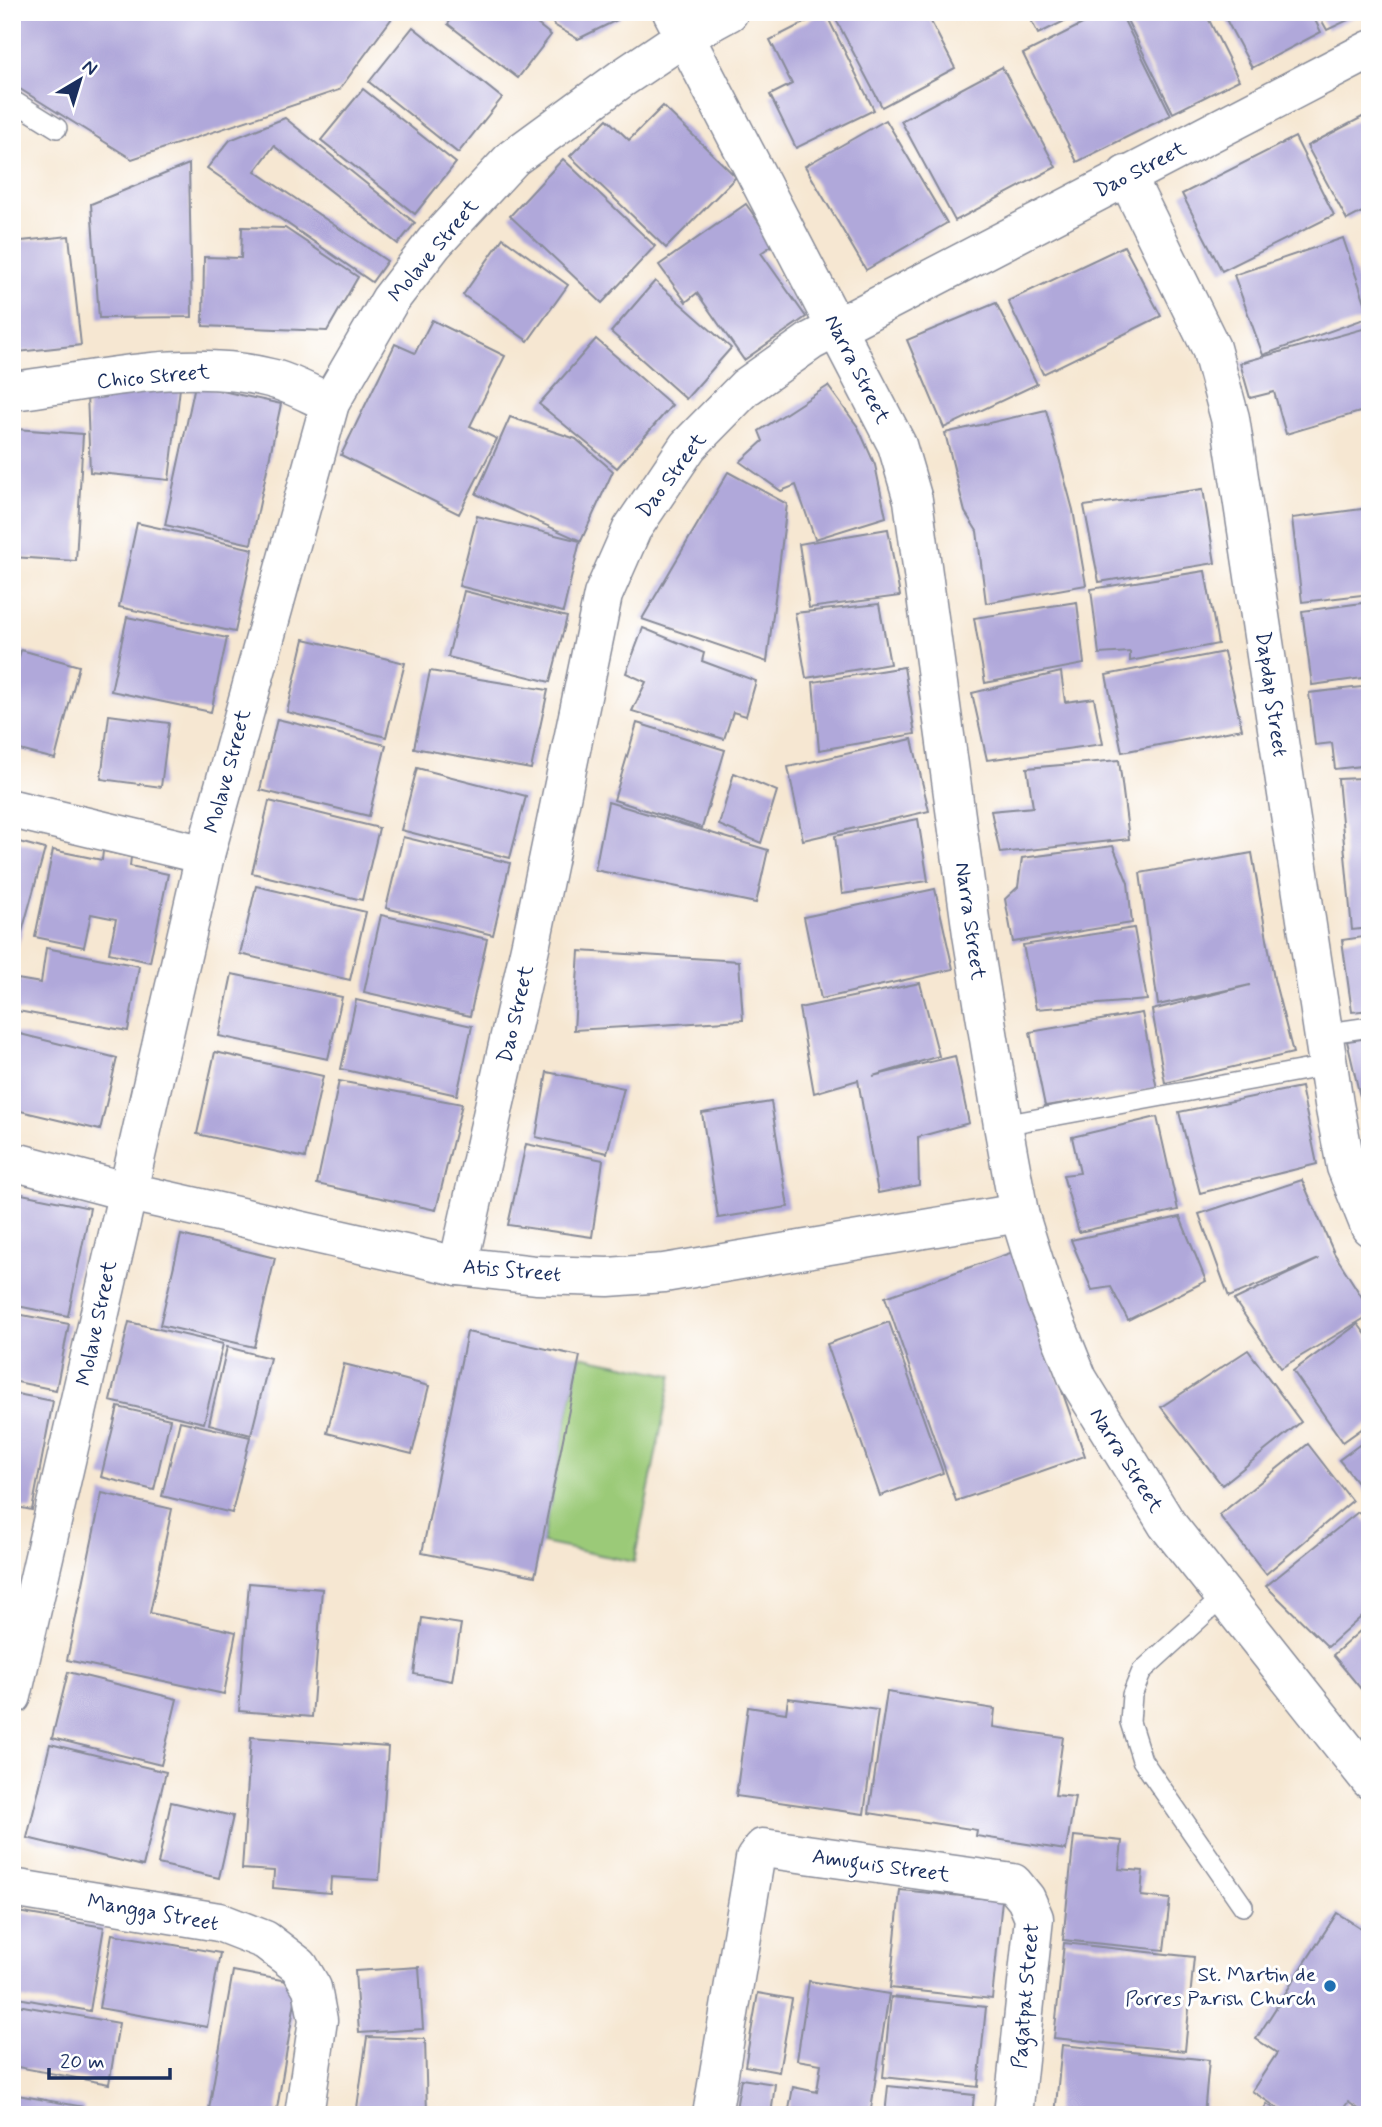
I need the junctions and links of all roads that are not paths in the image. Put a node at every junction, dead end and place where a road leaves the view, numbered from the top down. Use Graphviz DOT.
graph roads {
  1 [pos="729,12"];
  2 [pos="679,24"];
  3 [pos="1370,50"];
  4 [pos="12,100"];
  5 [pos="57,128"];
  6 [pos="1126,175"];
  7 [pos="836,327"];
  8 [pos="12,391"];
  9 [pos="330,403"];
  10 [pos="12,809"];
  11 [pos="205,855"];
  12 [pos="1370,1027"];
  13 [pos="1325,1050"];
  14 [pos="1003,1125"];
  15 [pos="12,1161"];
  16 [pos="125,1191"];
  17 [pos="1019,1213"];
  18 [pos="1370,1227"];
  19 [pos="458,1266"];
  20 [pos="28,1562"];
  21 [pos="1224,1596"];
  22 [pos="12,1696"];
  23 [pos="1370,1780"];
  24 [pos="1013,1883"];
  25 [pos="12,1888"];
  26 [pos="1243,1906"];
  27 [pos="304,2115"];
  28 [pos="712,2115"];
  29 [pos="1013,2115"];
  1 -- 2 [label="street, Molave Street"];
  2 -- 7 [label="street, Narra Street"];
  2 -- 9 [label="street, Molave Street"];
  3 -- 6 [label="street, Dao Street"];
  4 -- 5 [label="lane"];
  6 -- 7 [label="street, Dao Street"];
  6 -- 13 [label="street, Dapdap Street"];
  7 -- 14 [label="street, Narra Street"];
  7 -- 19 [label="street, Dao Street"];
  8 -- 9 [label="street, Chico Street"];
  9 -- 11 [label="street, Molave Street"];
  10 -- 11 [label="street"];
  11 -- 16 [label="street, Molave Street"];
  12 -- 13 [label="lane"];
  13 -- 14 [label="lane"];
  13 -- 18 [label="street, Dapdap Street"];
  14 -- 17 [label="street, Narra Street"];
  15 -- 16 [label="street, Atis Street"];
  16 -- 19 [label="street, Atis Street"];
  16 -- 20 [label="street, Molave Street"];
  17 -- 19 [label="street, Atis Street"];
  17 -- 21 [label="street, Narra Street"];
  20 -- 22 [label="street, Molave Street"];
  21 -- 23 [label="street, Narra Street"];
  21 -- 26 [label="lane"];
  24 -- 28 [label="street, Amuguis Street"];
  24 -- 29 [label="street, Pagatpat Street"];
  25 -- 27 [label="street, Mangga Street"];
}
